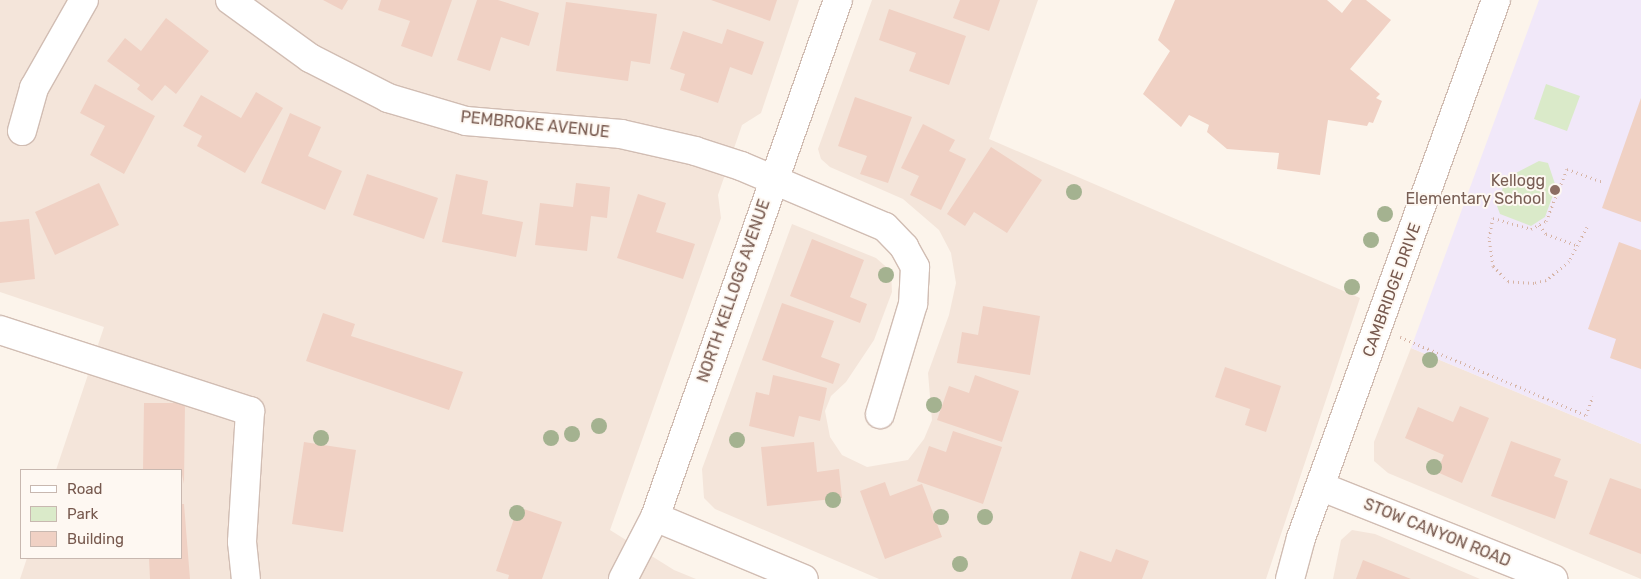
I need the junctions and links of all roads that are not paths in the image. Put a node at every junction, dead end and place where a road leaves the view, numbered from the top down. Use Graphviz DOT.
graph roads {
  1 [pos="84,0"];
  2 [pos="230,0"];
  3 [pos="838,0"];
  4 [pos="1496,0"];
  5 [pos="22,131"];
  6 [pos="774,180"];
  7 [pos="0,330"];
  8 [pos="880,414"];
  9 [pos="1322,487"];
  10 [pos="655,517"];
  11 [pos="246,579"];
  12 [pos="623,579"];
  13 [pos="804,579"];
  14 [pos="1290,579"];
  15 [pos="1553,579"];
  1 -- 5 [label="street"];
  2 -- 6 [label="street, PEMBROKE AVENUE"];
  3 -- 6 [label="street, NORTH KELLOGG AVENUE"];
  4 -- 9 [label="street, CAMBRIDGE DRIVE"];
  6 -- 8 [label="street, PEMBROKE AVENUE"];
  6 -- 10 [label="street, NORTH KELLOGG AVENUE"];
  7 -- 11 [label="street"];
  9 -- 14 [label="street, CAMBRIDGE DRIVE"];
  9 -- 15 [label="street, STOW CANYON ROAD"];
  10 -- 12 [label="street, NORTH KELLOGG AVENUE"];
  10 -- 13 [label="street"];
}
